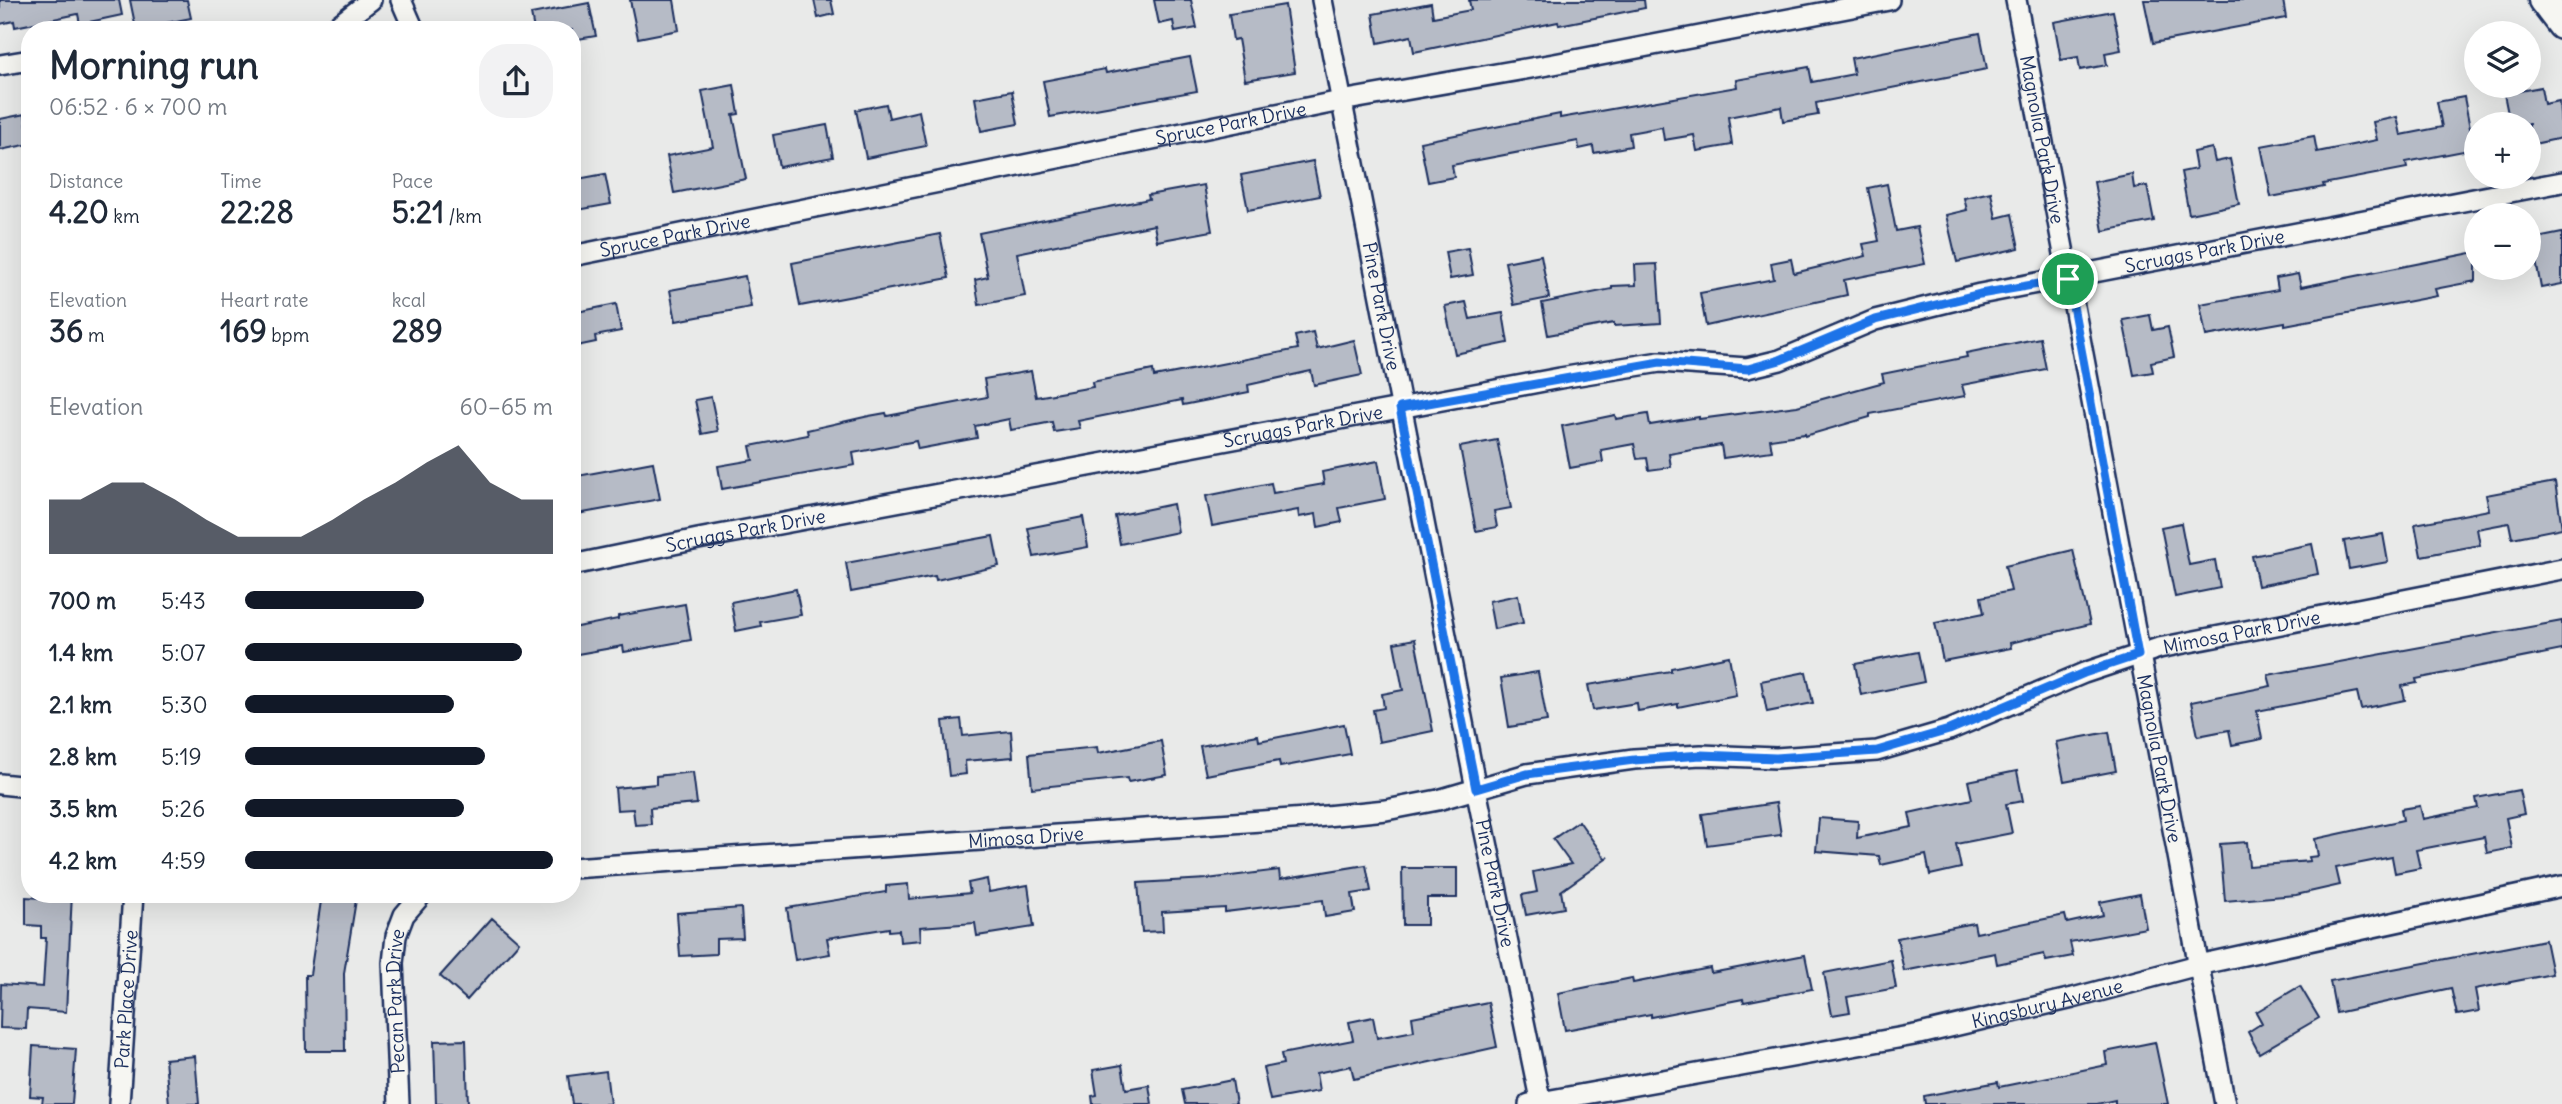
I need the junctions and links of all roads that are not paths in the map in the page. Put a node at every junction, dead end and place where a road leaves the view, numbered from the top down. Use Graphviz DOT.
graph roads {
  1 [pos="371,0"];
  2 [pos="401,0"];
  3 [pos="1322,0"];
  4 [pos="1889,0"];
  5 [pos="2016,0"];
  6 [pos="2543,0"];
  7 [pos="344,21"];
  8 [pos="410,21"];
  9 [pos="2562,25"];
  10 [pos="21,62"];
  11 [pos="0,65"];
  12 [pos="1341,101"];
  13 [pos="2562,182"];
  14 [pos="581,254"];
  15 [pos="2068,279"];
  16 [pos="1400,408"];
  17 [pos="581,563"];
  18 [pos="2562,569"];
  19 [pos="2138,655"];
  20 [pos="0,783"];
  21 [pos="21,786"];
  22 [pos="1476,789"];
  23 [pos="581,867"];
  24 [pos="2562,886"];
  25 [pos="132,903"];
  26 [pos="414,903"];
  27 [pos="2198,965"];
  28 [pos="1537,1103"];
  29 [pos="119,1104"];
  30 [pos="400,1104"];
  31 [pos="2225,1104"];
  1 -- 7 [label="street"];
  2 -- 8 [label="street"];
  3 -- 12 [label="street, Pine Park Drive"];
  4 -- 12 [label="street, Spruce Park Drive"];
  5 -- 15 [label="street, Magnolia Park Drive"];
  6 -- 9 [label="main road"];
  10 -- 11 [label="street"];
  12 -- 14 [label="street, Spruce Park Drive"];
  12 -- 16 [label="street, Pine Park Drive"];
  13 -- 15 [label="street, Scruggs Park Drive"];
  15 -- 16 [label="street, Scruggs Park Drive"];
  15 -- 19 [label="street, Magnolia Park Drive"];
  16 -- 17 [label="street, Scruggs Park Drive"];
  16 -- 22 [label="street, Pine Park Drive"];
  18 -- 19 [label="street, Mimosa Park Drive"];
  19 -- 22 [label="street, Mimosa Park Drive"];
  19 -- 27 [label="street, Magnolia Park Drive"];
  20 -- 21 [label="street"];
  22 -- 23 [label="street, Mimosa Drive"];
  22 -- 28 [label="street, Pine Park Drive"];
  24 -- 27 [label="street, Kingsbury Avenue"];
  25 -- 29 [label="street, Park Place Drive"];
  26 -- 30 [label="street, Pecan Park Drive"];
  27 -- 28 [label="street, Kingsbury Avenue"];
  27 -- 31 [label="street, Magnolia Park Drive"];
}
